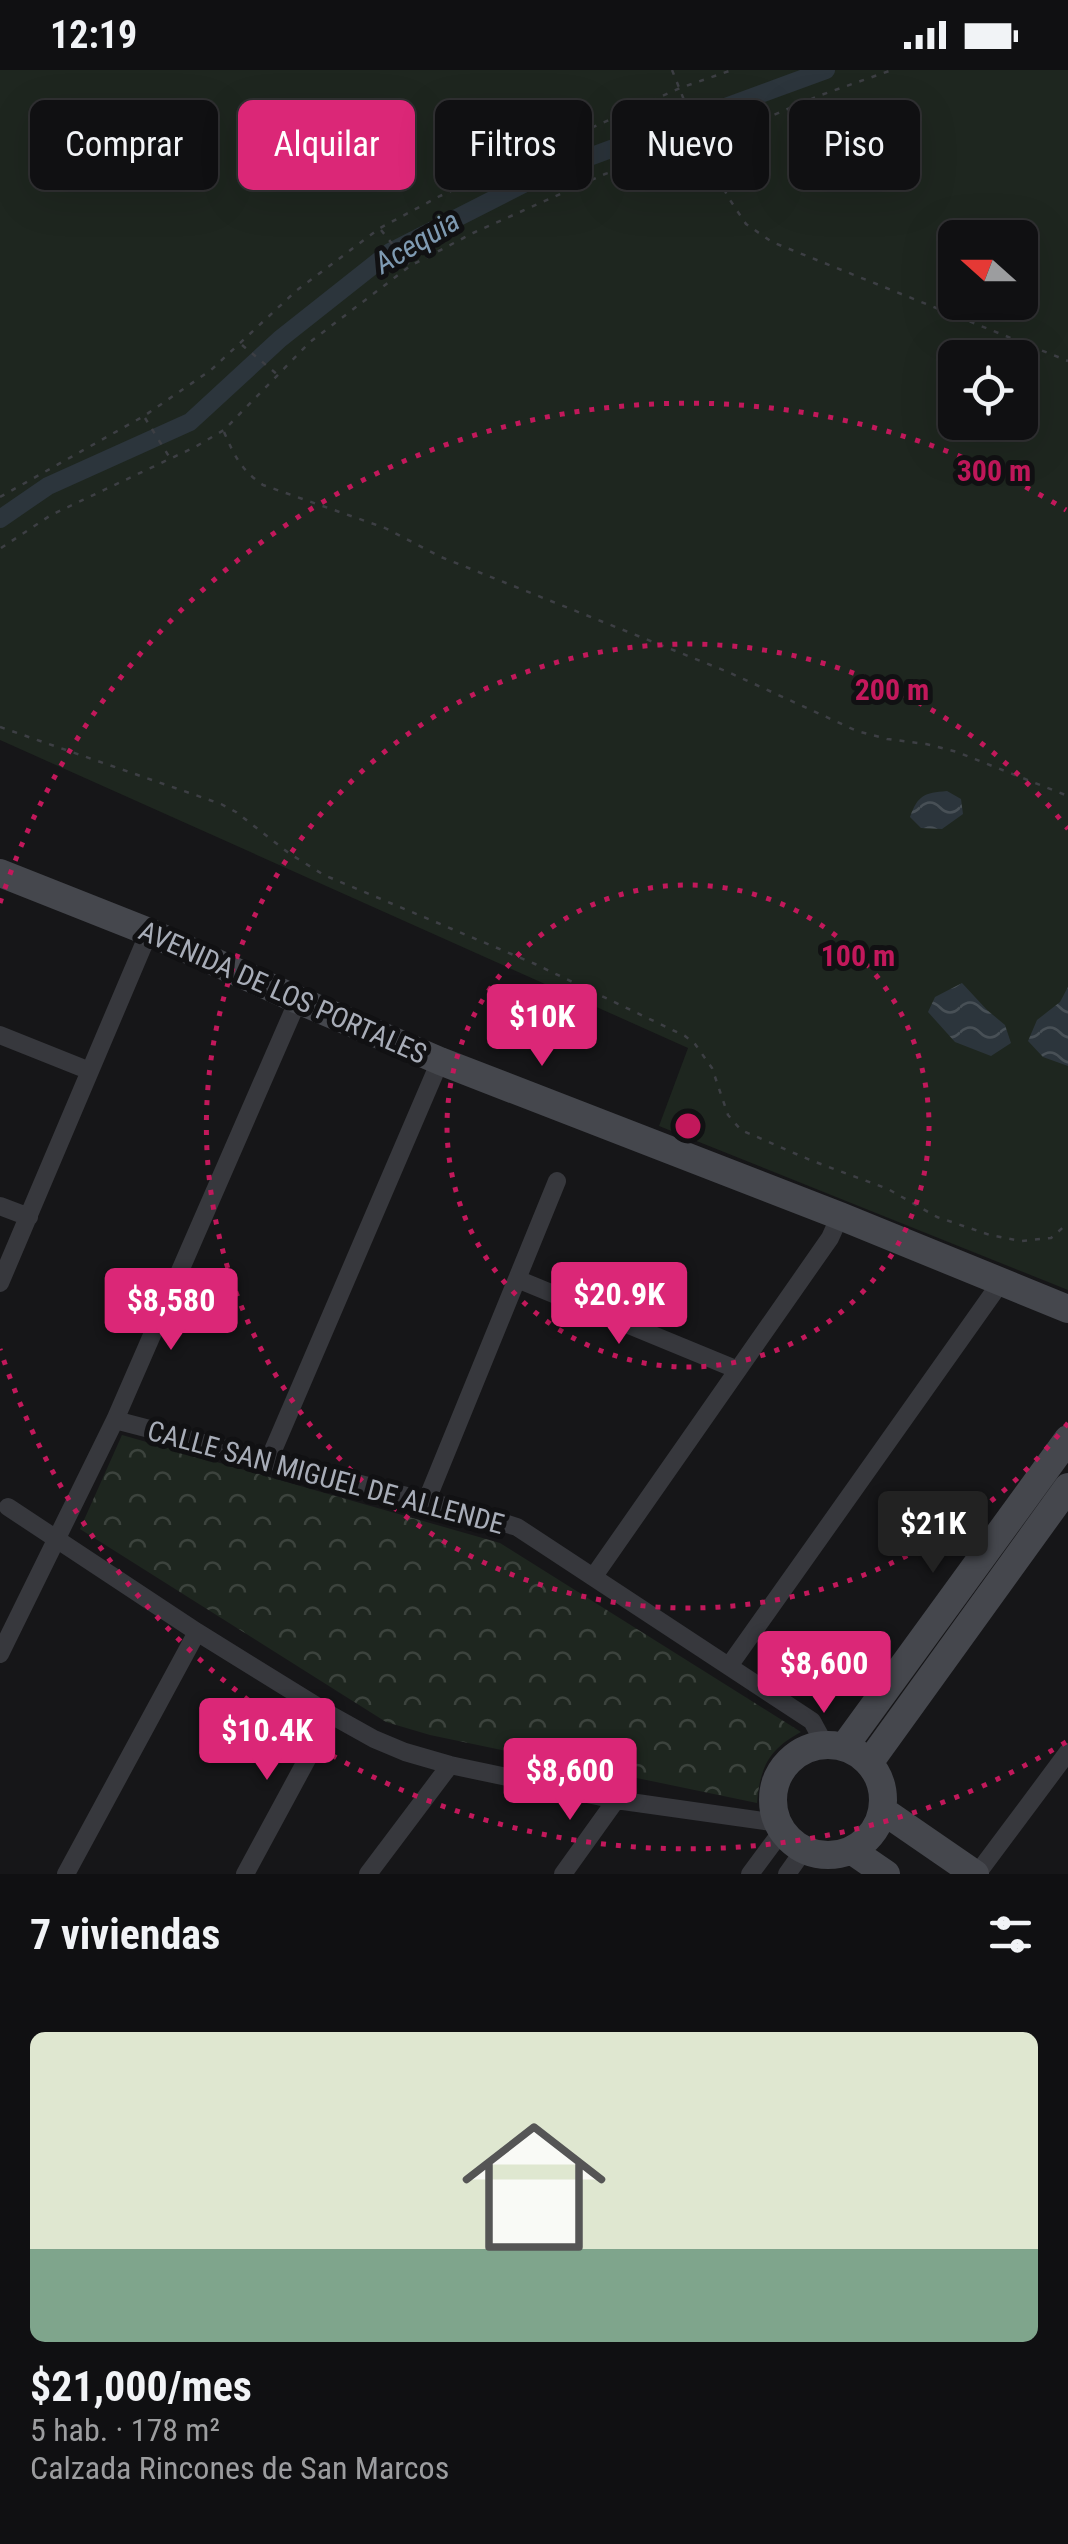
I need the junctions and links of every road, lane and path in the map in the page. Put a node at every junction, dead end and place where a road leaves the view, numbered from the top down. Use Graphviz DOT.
graph roads {
  1 [pos="672,70"];
  2 [pos="732,70"];
  3 [pos="892,70"];
  4 [pos="680,88"];
  5 [pos="653,100"];
  6 [pos="685,100"];
  7 [pos="769,116"];
  8 [pos="612,118"];
  9 [pos="612,172"];
  10 [pos="725,190"];
  11 [pos="380,228"];
  12 [pos="410,266"];
  13 [pos="241,344"];
  14 [pos="1068,361"];
  15 [pos="280,376"];
  16 [pos="144,416"];
  17 [pos="224,430"];
  18 [pos="171,459"];
  19 [pos="0,497"];
  20 [pos="1,548"];
  21 [pos="0,726"];
  22 [pos="1068,796"];
  23 [pos="0,873"];
  24 [pos="149,932"];
  25 [pos="298,1000"];
  26 [pos="0,1035"];
  27 [pos="440,1060"];
  28 [pos="90,1070"];
  29 [pos="557,1181"];
  30 [pos="0,1206"];
  31 [pos="29,1216"];
  32 [pos="840,1216"];
  33 [pos="1068,1223"];
  34 [pos="517,1279"];
  35 [pos="1001,1282"];
  36 [pos="0,1283"];
  37 [pos="1068,1308"];
  38 [pos="738,1370"];
  39 [pos="115,1420"];
  40 [pos="1068,1439"];
  41 [pos="268,1462"];
  42 [pos="1068,1487"];
  43 [pos="426,1502"];
  44 [pos="8,1507"];
  45 [pos="58,1540"];
  46 [pos="594,1576"];
  47 [pos="197,1632"];
  48 [pos="0,1654"];
  49 [pos="729,1666"];
  50 [pos="331,1715"];
  51 [pos="835,1746"];
  52 [pos="1068,1752"];
  53 [pos="869,1763"];
  54 [pos="450,1764"];
  55 [pos="616,1800"];
  56 [pos="882,1810"];
  57 [pos="780,1827"];
  58 [pos="804,1850"];
  59 [pos="851,1850"];
  60 [pos="66,1874"];
  61 [pos="245,1874"];
  62 [pos="368,1874"];
  63 [pos="563,1874"];
  64 [pos="750,1874"];
  65 [pos="787,1874"];
  66 [pos="886,1874"];
  67 [pos="976,1874"];
  1 -- 4 [label="path"];
  2 -- 4 [label="path"];
  3 -- 7 [label="path"];
  4 -- 5 [label="path"];
  4 -- 6 [label="path"];
  8 -- 11 [label="path"];
  9 -- 12 [label="path"];
  10 -- 14 [label="path"];
  11 -- 12 [label="path"];
  11 -- 13 [label="path"];
  12 -- 15 [label="path"];
  13 -- 15 [label="path"];
  13 -- 16 [label="path"];
  15 -- 17 [label="path"];
  16 -- 18 [label="path"];
  16 -- 19 [label="path"];
  17 -- 18 [label="path"];
  17 -- 22 [label="path"];
  18 -- 20 [label="path"];
  21 -- 33 [label="path"];
  23 -- 24 [label="street, AVENIDA DE LOS PORTALES"];
  24 -- 25 [label="street, AVENIDA DE LOS PORTALES"];
  24 -- 28 [label="street"];
  25 -- 27 [label="street, AVENIDA DE LOS PORTALES"];
  25 -- 39 [label="street"];
  26 -- 28 [label="street"];
  27 -- 32 [label="street, AVENIDA DE LOS PORTALES"];
  27 -- 41 [label="street"];
  28 -- 31 [label="street"];
  29 -- 34 [label="street"];
  30 -- 31 [label="street"];
  31 -- 36 [label="street"];
  32 -- 35 [label="street, AVENIDA DE LOS PORTALES"];
  32 -- 38 [label="street"];
  34 -- 38 [label="street"];
  34 -- 43 [label="street"];
  35 -- 37 [label="street, AVENIDA DE LOS PORTALES"];
  35 -- 49 [label="street"];
  38 -- 46 [label="street"];
  39 -- 41 [label="street, CALLE SAN MIGUEL DE ALLENDE"];
  39 -- 45 [label="street"];
  40 -- 51 [label="street"];
  41 -- 43 [label="street, CALLE SAN MIGUEL DE ALLENDE"];
  42 -- 53 [label="street"];
  43 -- 46 [label="street, CALLE SAN MIGUEL DE ALLENDE"];
  44 -- 45 [label="street"];
  45 -- 47 [label="street"];
  45 -- 48 [label="street"];
  46 -- 49 [label="street, CALLE SAN MIGUEL DE ALLENDE"];
  47 -- 50 [label="street"];
  47 -- 60 [label="street"];
  49 -- 51 [label="street, CALLE SAN MIGUEL DE ALLENDE"];
  50 -- 54 [label="street"];
  50 -- 61 [label="street"];
  51 -- 53 [label="street"];
  51 -- 57 [label="street"];
  52 -- 67 [label="street"];
  53 -- 56 [label="street"];
  54 -- 55 [label="street"];
  54 -- 62 [label="street"];
  55 -- 57 [label="street"];
  55 -- 63 [label="street"];
  56 -- 59 [label="street"];
  56 -- 67 [label="street"];
  57 -- 58 [label="street"];
  57 -- 64 [label="street"];
  58 -- 59 [label="street"];
  58 -- 65 [label="street"];
  59 -- 66 [label="street"];
}
